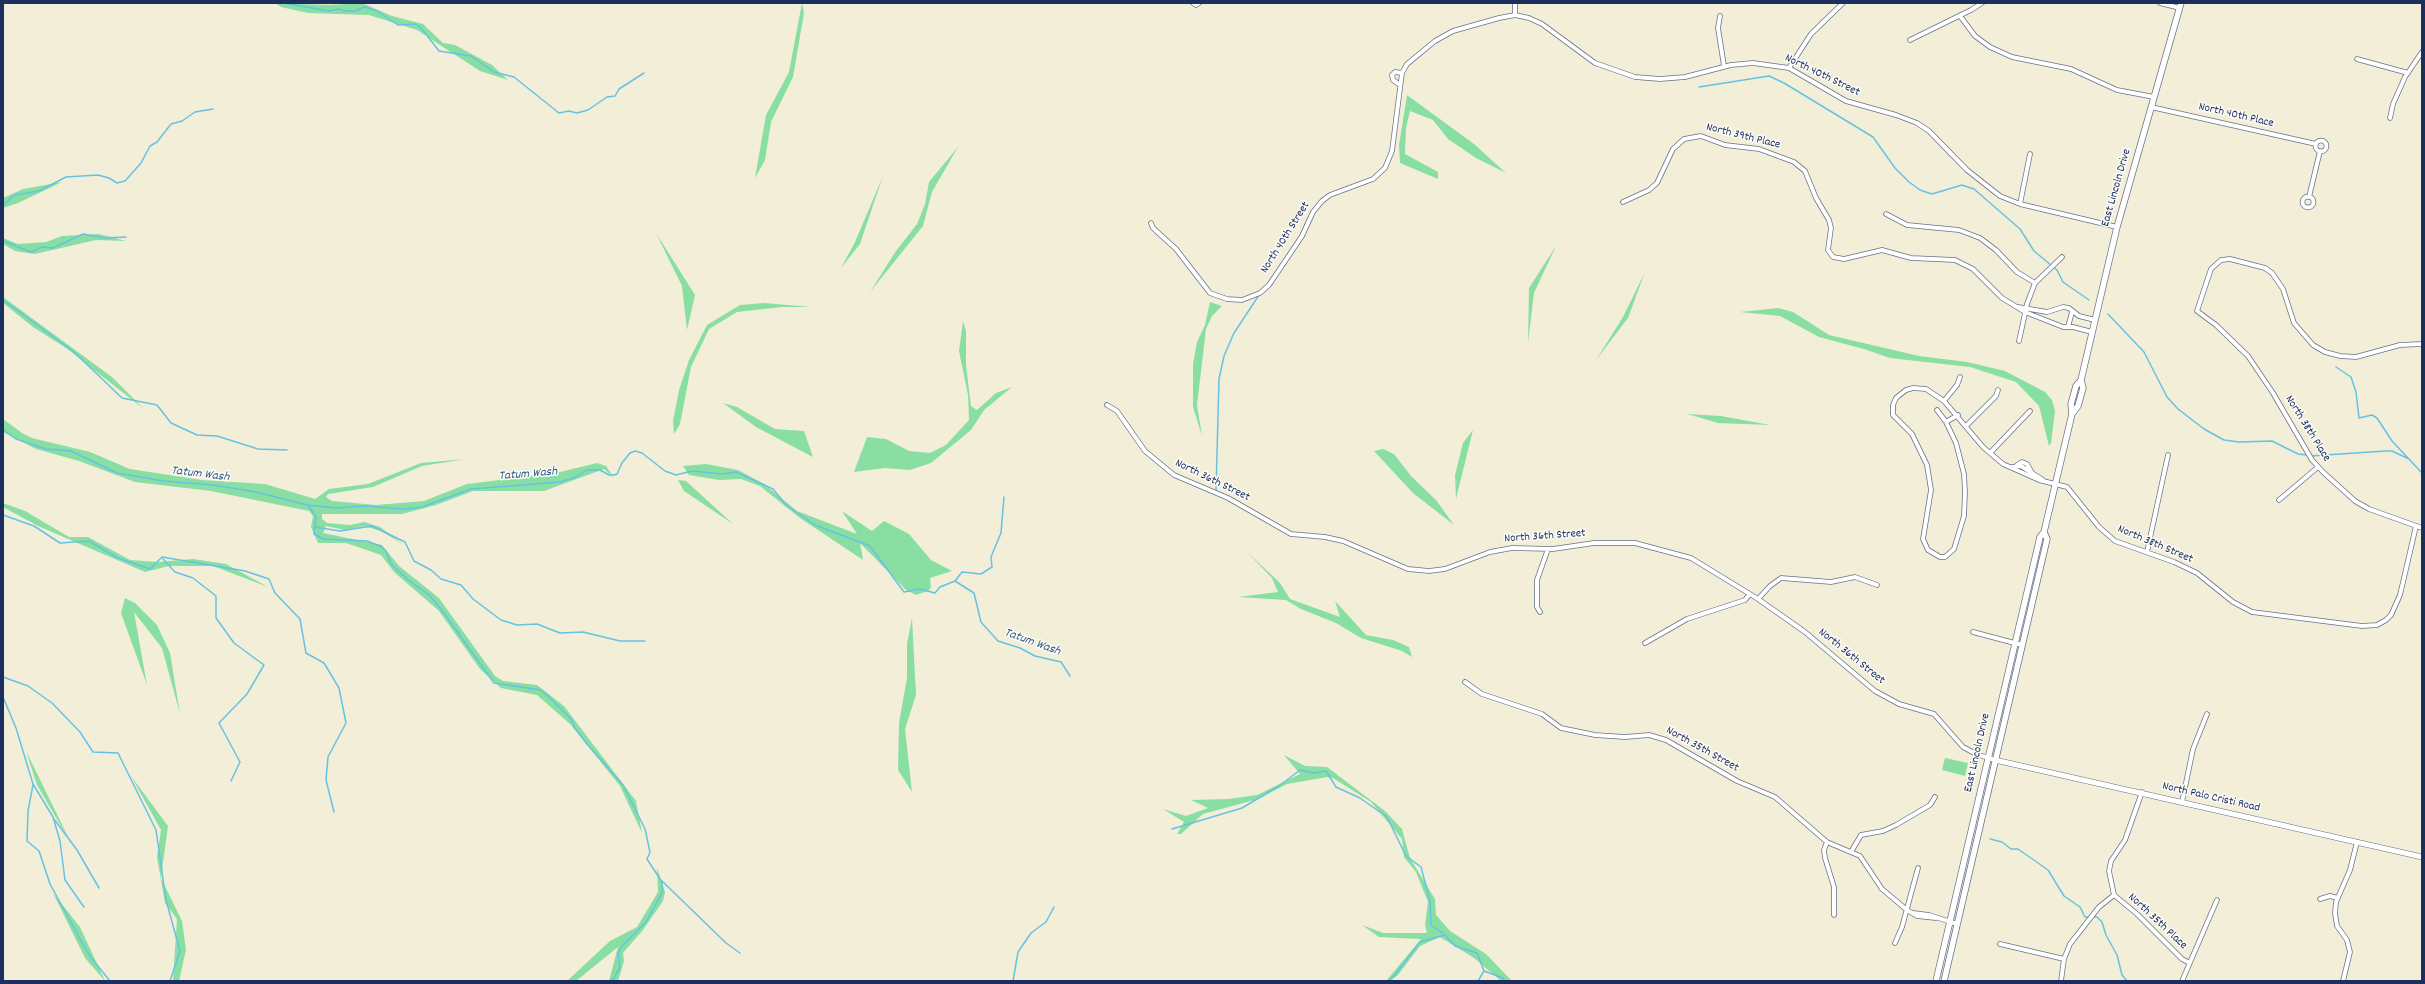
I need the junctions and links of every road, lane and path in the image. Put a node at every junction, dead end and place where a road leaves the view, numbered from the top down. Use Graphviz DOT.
graph roads {
  1 [pos="1193,3"];
  2 [pos="1199,3"];
  3 [pos="1516,3"];
  4 [pos="1843,3"];
  5 [pos="1982,3"];
  6 [pos="2160,3"];
  7 [pos="2180,6"];
  8 [pos="1515,15"];
  9 [pos="1720,16"];
  10 [pos="1960,16"];
  11 [pos="1910,40"];
  12 [pos="2422,52"];
  13 [pos="2357,59"];
  14 [pos="1724,66"];
  15 [pos="1789,68"];
  16 [pos="1402,73"];
  17 [pos="2408,73"];
  18 [pos="1400,85"];
  19 [pos="2154,97"];
  20 [pos="2151,107"];
  21 [pos="2390,118"];
  22 [pos="2316,144"];
  23 [pos="2320,151"];
  24 [pos="2030,154"];
  25 [pos="2309,197"];
  26 [pos="1623,202"];
  27 [pos="2020,204"];
  28 [pos="1886,214"];
  29 [pos="1151,223"];
  30 [pos="2117,227"];
  31 [pos="2062,257"];
  32 [pos="2035,283"];
  33 [pos="2026,310"];
  34 [pos="2072,312"];
  35 [pos="2094,320"];
  36 [pos="2068,328"];
  37 [pos="2092,332"];
  38 [pos="2019,341"];
  39 [pos="2422,344"];
  40 [pos="1960,377"];
  41 [pos="1998,390"];
  42 [pos="1944,401"];
  43 [pos="1107,405"];
  44 [pos="1937,410"];
  45 [pos="2030,411"];
  46 [pos="1958,414"];
  47 [pos="1946,422"];
  48 [pos="1966,426"];
  49 [pos="1990,453"];
  50 [pos="2168,455"];
  51 [pos="2011,467"];
  52 [pos="2318,467"];
  53 [pos="2045,480"];
  54 [pos="2056,484"];
  55 [pos="2279,500"];
  56 [pos="2416,526"];
  57 [pos="2422,528"];
  58 [pos="2044,532"];
  59 [pos="1548,549"];
  60 [pos="2146,552"];
  61 [pos="1877,585"];
  62 [pos="1749,596"];
  63 [pos="1758,599"];
  64 [pos="1540,612"];
  65 [pos="1973,632"];
  66 [pos="1645,643"];
  67 [pos="2015,643"];
  68 [pos="2022,645"];
  69 [pos="1465,682"];
  70 [pos="2207,714"];
  71 [pos="1988,758"];
  72 [pos="1995,760"];
  73 [pos="2142,792"];
  74 [pos="1935,797"];
  75 [pos="2182,802"];
  76 [pos="1827,842"];
  77 [pos="2357,842"];
  78 [pos="1851,852"];
  79 [pos="2422,857"];
  80 [pos="1918,868"];
  81 [pos="2114,895"];
  82 [pos="2338,898"];
  83 [pos="2320,899"];
  84 [pos="2217,900"];
  85 [pos="1907,910"];
  86 [pos="1834,915"];
  87 [pos="1950,922"];
  88 [pos="1957,924"];
  89 [pos="1895,943"];
  90 [pos="2000,944"];
  91 [pos="2064,959"];
  92 [pos="2188,962"];
  93 [pos="1936,981"];
  94 [pos="1944,981"];
  95 [pos="2061,981"];
  96 [pos="2182,981"];
  97 [pos="2343,981"];
  1 -- 2 [label="street"];
  3 -- 8 [label="street"];
  4 -- 15 [label="street"];
  5 -- 10 [label="street"];
  6 -- 7 [label="street"];
  7 -- 19 [label="main road, East Lincoln Drive"];
  8 -- 14 [label="street, North 40th Street"];
  8 -- 16 [label="street, North 40th Street"];
  9 -- 14 [label="street"];
  10 -- 11 [label="street"];
  10 -- 19 [label="street"];
  12 -- 17 [label="street"];
  13 -- 17 [label="street"];
  14 -- 15 [label="street, North 40th Street"];
  15 -- 27 [label="street, North 40th Street"];
  16 -- 18 [label="street, North 40th Street"];
  16 -- 18 [label="street, North 40th Street"];
  17 -- 21 [label="street"];
  18 -- 29 [label="street, North 40th Street"];
  19 -- 20 [label="main road, East Lincoln Drive"];
  20 -- 22 [label="street, North 40th Place"];
  20 -- 30 [label="main road, East Lincoln Drive"];
  22 -- 23 [label="street"];
  22 -- 23 [label="street"];
  23 -- 25 [label="street"];
  24 -- 27 [label="street"];
  26 -- 33 [label="street, North 39th Place"];
  27 -- 30 [label="street, North 40th Street"];
  28 -- 32 [label="street"];
  30 -- 35 [label="main road, East Lincoln Drive"];
  31 -- 32 [label="street"];
  32 -- 33 [label="street"];
  33 -- 34 [label="street, North 39th Place"];
  33 -- 36 [label="street, North 39th Place"];
  33 -- 38 [label="street"];
  34 -- 35 [label="street, North 39th Place"];
  34 -- 36 [label="street"];
  35 -- 37 [label="main road, East Lincoln Drive"];
  36 -- 37 [label="street, North 39th Place"];
  37 -- 54 [label="main road, East Lincoln Drive"];
  39 -- 52 [label="street, North 38th Place"];
  40 -- 42 [label="street"];
  41 -- 48 [label="street"];
  42 -- 46 [label="street, North 38th Street"];
  42 -- 47 [label="street, North 38th Street"];
  43 -- 59 [label="street, North 36th Street"];
  44 -- 47 [label="street"];
  45 -- 49 [label="street"];
  46 -- 47 [label="street"];
  46 -- 48 [label="street, North 38th Street"];
  48 -- 49 [label="street, North 38th Street"];
  49 -- 51 [label="street, North 38th Street"];
  50 -- 60 [label="street"];
  51 -- 53 [label="street, North 38th Street"];
  51 -- 53 [label="street"];
  52 -- 55 [label="street"];
  52 -- 56 [label="street, North 38th Place"];
  53 -- 54 [label="street, North 38th Street"];
  54 -- 58 [label="main road, East Lincoln Drive"];
  54 -- 60 [label="street, North 38th Street"];
  56 -- 57 [label="street, North 38th Place"];
  56 -- 60 [label="street, North 38th Street"];
  58 -- 67 [label="main road, East Lincoln Drive"];
  58 -- 68 [label="main road, East Lincoln Drive"];
  59 -- 62 [label="street, North 36th Street"];
  59 -- 64 [label="street"];
  61 -- 63 [label="street"];
  62 -- 63 [label="street, North 36th Street"];
  62 -- 66 [label="street"];
  63 -- 71 [label="street, North 36th Street"];
  65 -- 67 [label="street"];
  67 -- 68 [label="street"];
  67 -- 71 [label="main road, East Lincoln Drive"];
  68 -- 72 [label="main road, East Lincoln Drive"];
  69 -- 76 [label="street, North 35th Street"];
  70 -- 75 [label="street"];
  71 -- 72 [label="street, North 36th Street"];
  71 -- 87 [label="main road, East Lincoln Drive"];
  72 -- 73 [label="street, North Palo Cristi Road"];
  72 -- 88 [label="main road, East Lincoln Drive"];
  73 -- 75 [label="street, North Palo Cristi Road"];
  73 -- 81 [label="street"];
  74 -- 78 [label="street"];
  75 -- 77 [label="street, North Palo Cristi Road"];
  76 -- 78 [label="street, North 35th Street"];
  76 -- 86 [label="street"];
  77 -- 79 [label="street, North Palo Cristi Road"];
  77 -- 82 [label="street"];
  78 -- 85 [label="street, North 35th Street"];
  80 -- 85 [label="street"];
  81 -- 91 [label="street"];
  81 -- 92 [label="street, North 35th Place"];
  82 -- 83 [label="street"];
  82 -- 97 [label="street"];
  84 -- 92 [label="street"];
  85 -- 87 [label="street, North 35th Street"];
  85 -- 89 [label="street"];
  87 -- 88 [label="street, North 35th Street"];
  87 -- 93 [label="main road, East Lincoln Drive"];
  88 -- 94 [label="main road, East Lincoln Drive"];
  90 -- 91 [label="street"];
  91 -- 95 [label="street"];
  92 -- 96 [label="street"];
}
